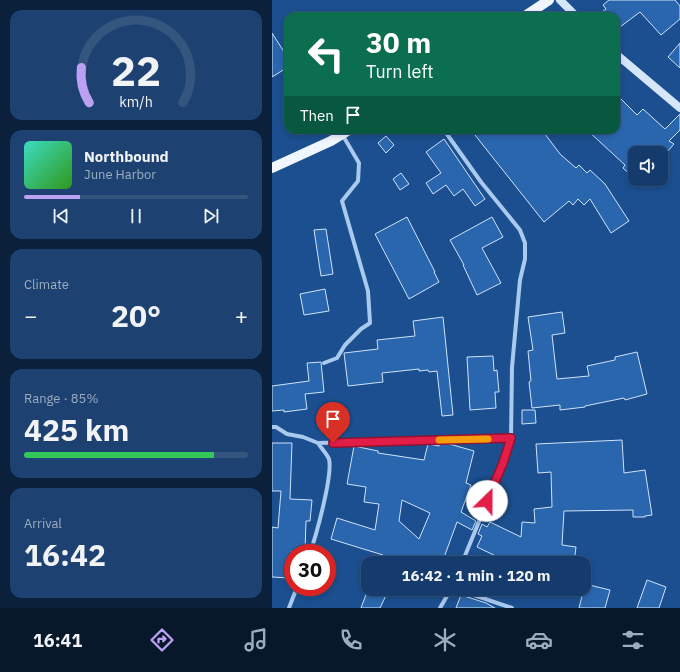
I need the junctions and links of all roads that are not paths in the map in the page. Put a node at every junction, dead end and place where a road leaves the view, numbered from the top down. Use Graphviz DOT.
graph roads {
  1 [pos="549,0"];
  2 [pos="560,0"];
  3 [pos="532,12"];
  4 [pos="572,12"];
  5 [pos="620,57"];
  6 [pos="680,108"];
  7 [pos="343,134"];
  8 [pos="347,134"];
  9 [pos="447,134"];
  10 [pos="272,168"];
  11 [pos="324,363"];
  12 [pos="272,427"];
  13 [pos="511,438"];
  14 [pos="318,443"];
  15 [pos="313,544"];
  16 [pos="465,556"];
  17 [pos="294,596"];
  18 [pos="446,596"];
  19 [pos="477,596"];
  20 [pos="289,608"];
  21 [pos="440,608"];
  22 [pos="512,608"];
  1 -- 3 [label="main road"];
  2 -- 4 [label="main road"];
  5 -- 6 [label="main road"];
  7 -- 10 [label="main road"];
  8 -- 11 [label="street"];
  9 -- 13 [label="street"];
  12 -- 14 [label="street"];
  13 -- 14 [label="street"];
  13 -- 16 [label="street"];
  14 -- 15 [label="street"];
  17 -- 20 [label="street"];
  18 -- 21 [label="street"];
  19 -- 22 [label="street"];
}
